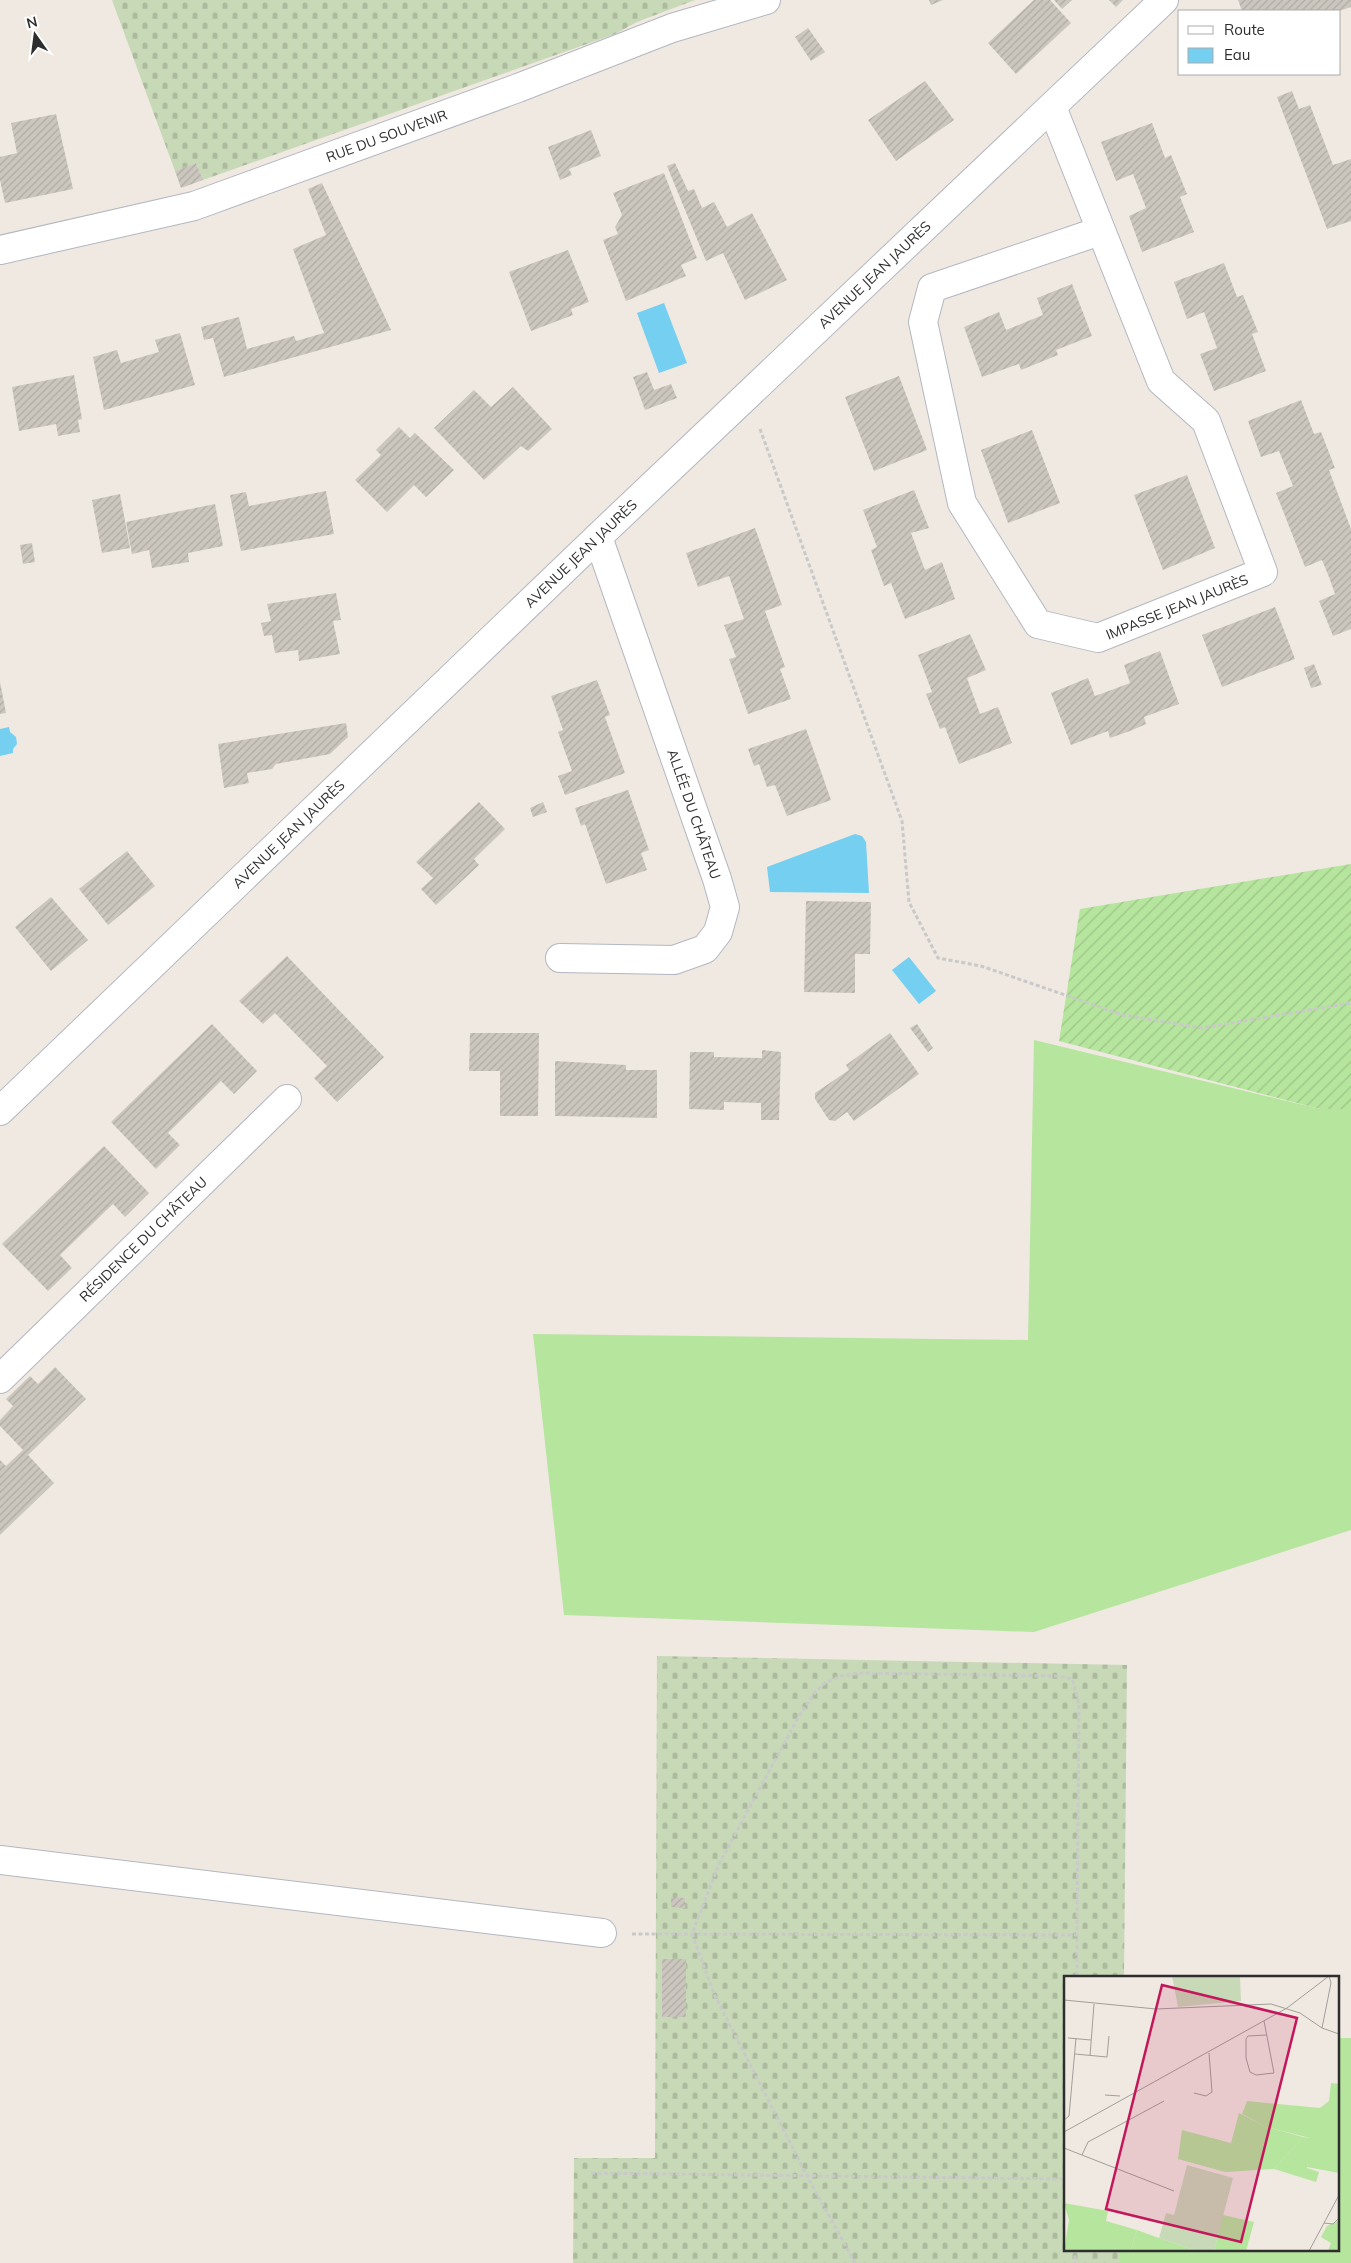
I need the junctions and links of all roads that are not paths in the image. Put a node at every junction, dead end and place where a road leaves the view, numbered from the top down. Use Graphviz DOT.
graph roads {
  1 [pos="766,0"];
  2 [pos="1164,0"];
  3 [pos="1052,107"];
  4 [pos="1100,231"];
  5 [pos="0,250"];
  6 [pos="598,537"];
  7 [pos="560,958"];
  8 [pos="287,1099"];
  9 [pos="0,1111"];
  10 [pos="0,1379"];
  11 [pos="0,1860"];
  12 [pos="602,1932"];
  1 -- 5 [label="street, RUE DU SOUVENIR"];
  2 -- 3 [label="street, AVENUE JEAN JAURÈS"];
  3 -- 4 [label="street, IMPASSE JEAN JAURÈS"];
  3 -- 6 [label="street, AVENUE JEAN JAURÈS"];
  4 -- 4 [label="street, IMPASSE JEAN JAURÈS"];
  6 -- 7 [label="street, ALLÉE DU CHÂTEAU"];
  6 -- 9 [label="street, AVENUE JEAN JAURÈS"];
  8 -- 10 [label="street, RÉSIDENCE DU CHÂTEAU"];
  11 -- 12 [label="street"];
}
